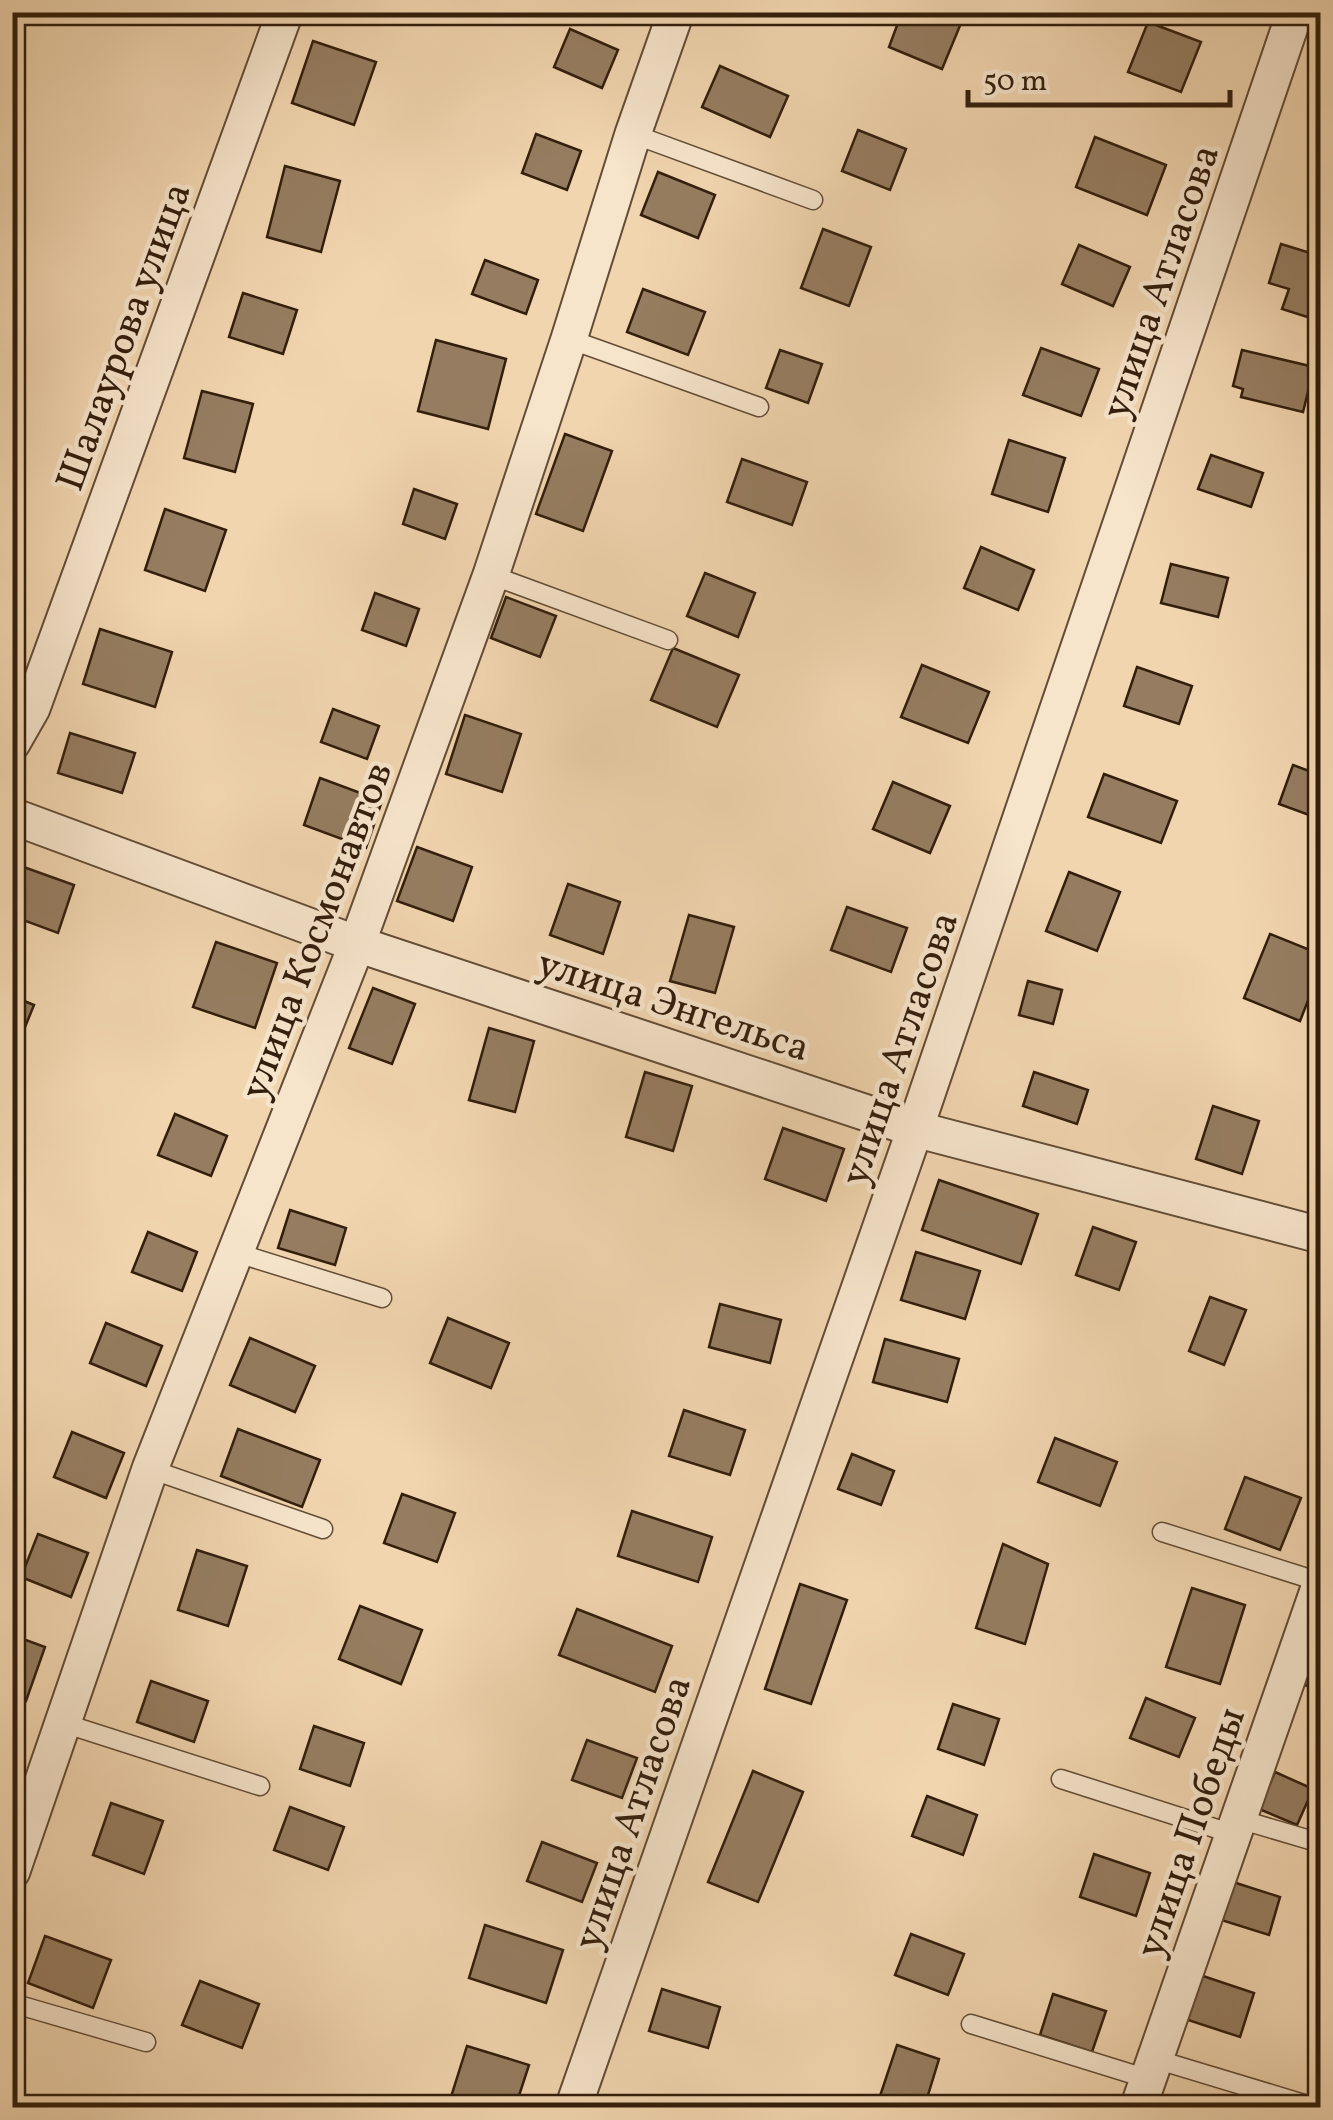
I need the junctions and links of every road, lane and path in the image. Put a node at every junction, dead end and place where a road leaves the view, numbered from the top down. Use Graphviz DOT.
graph roads {
  1 [pos="285,12"];
  2 [pos="676,12"];
  3 [pos="1295,12"];
  4 [pos="633,134"];
  5 [pos="813,200"];
  6 [pos="570,339"];
  7 [pos="759,407"];
  8 [pos="491,575"];
  9 [pos="668,640"];
  10 [pos="12,743"];
  11 [pos="12,816"];
  12 [pos="357,944"];
  13 [pos="915,1129"];
  14 [pos="1320,1234"];
  15 [pos="237,1254"];
  16 [pos="382,1298"];
  17 [pos="150,1469"];
  18 [pos="323,1529"];
  19 [pos="1162,1532"];
  20 [pos="1320,1584"];
  21 [pos="63,1723"];
  22 [pos="1061,1779"];
  23 [pos="260,1786"];
  24 [pos="1236,1827"];
  25 [pos="1320,1844"];
  26 [pos="12,1871"];
  27 [pos="12,2003"];
  28 [pos="971,2024"];
  29 [pos="146,2042"];
  30 [pos="1147,2082"];
  31 [pos="1314,2107"];
  32 [pos="573,2108"];
  1 -- 10 [label="street, Шалаурова улица"];
  2 -- 4 [label="street, улица Космонавтов"];
  3 -- 13 [label="street, улица Атласова"];
  4 -- 5 [label="lane"];
  4 -- 6 [label="street, улица Космонавтов"];
  6 -- 7 [label="lane"];
  6 -- 8 [label="street, улица Космонавтов"];
  8 -- 9 [label="lane"];
  8 -- 12 [label="street, улица Космонавтов"];
  11 -- 12 [label="street, улица Энгельса"];
  12 -- 13 [label="street, улица Энгельса"];
  12 -- 15 [label="street, улица Космонавтов"];
  13 -- 14 [label="street, улица Энгельса"];
  13 -- 32 [label="street, улица Атласова"];
  15 -- 16 [label="lane"];
  15 -- 17 [label="street, улица Космонавтов"];
  17 -- 18 [label="lane"];
  17 -- 21 [label="street, улица Космонавтов"];
  19 -- 20 [label="lane"];
  20 -- 24 [label="street, улица Победы"];
  21 -- 23 [label="lane"];
  21 -- 26 [label="street, улица Космонавтов"];
  22 -- 24 [label="lane"];
  24 -- 25 [label="lane"];
  24 -- 30 [label="street, улица Победы"];
  27 -- 29 [label="lane"];
  28 -- 30 [label="lane"];
  30 -- 31 [label="lane"];
}
